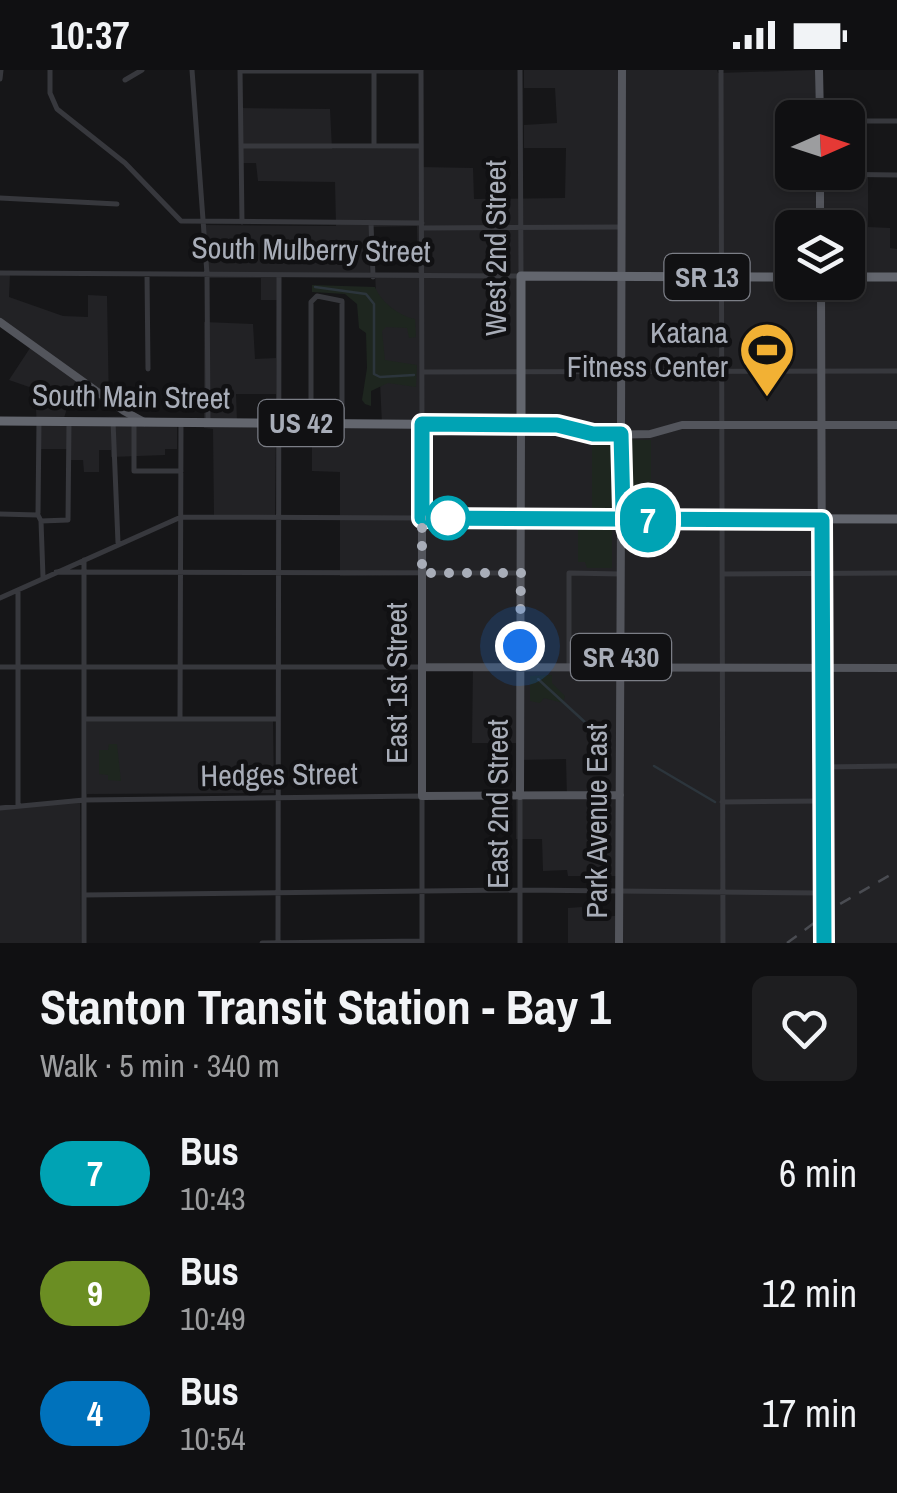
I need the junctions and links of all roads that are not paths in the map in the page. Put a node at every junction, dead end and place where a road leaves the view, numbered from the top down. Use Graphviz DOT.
graph roads {
  1 [pos="1,70"];
  2 [pos="50,70"];
  3 [pos="142,70"];
  4 [pos="192,70"];
  5 [pos="240,70"];
  6 [pos="421,70"];
  7 [pos="520,70"];
  8 [pos="622,70"];
  9 [pos="721,70"];
  10 [pos="819,70"];
  11 [pos="374,71"];
  12 [pos="0,78"];
  13 [pos="126,80"];
  14 [pos="820,100"];
  15 [pos="865,121"];
  16 [pos="897,121"];
  17 [pos="241,146"];
  18 [pos="374,146"];
  19 [pos="421,146"];
  20 [pos="865,174"];
  21 [pos="897,174"];
  22 [pos="0,198"];
  23 [pos="116,204"];
  24 [pos="204,222"];
  25 [pos="242,222"];
  26 [pos="372,223"];
  27 [pos="422,225"];
  28 [pos="520,227"];
  29 [pos="622,227"];
  30 [pos="0,273"];
  31 [pos="147,274"];
  32 [pos="207,274"];
  33 [pos="279,276"];
  34 [pos="422,276"];
  35 [pos="521,276"];
  36 [pos="622,276"];
  37 [pos="373,277"];
  38 [pos="722,277"];
  39 [pos="775,277"];
  40 [pos="865,277"];
  41 [pos="897,277"];
  42 [pos="821,300"];
  43 [pos="0,322"];
  44 [pos="148,369"];
  45 [pos="521,371"];
  46 [pos="722,371"];
  47 [pos="821,371"];
  48 [pos="897,371"];
  49 [pos="422,372"];
  50 [pos="622,372"];
  51 [pos="0,421"];
  52 [pos="39,422"];
  53 [pos="69,422"];
  54 [pos="113,422"];
  55 [pos="139,422"];
  56 [pos="180,422"];
  57 [pos="208,423"];
  58 [pos="278,424"];
  59 [pos="311,424"];
  60 [pos="342,424"];
  61 [pos="422,424"];
  62 [pos="521,425"];
  63 [pos="722,425"];
  64 [pos="822,425"];
  65 [pos="897,425"];
  66 [pos="621,434"];
  67 [pos="180,471"];
  68 [pos="0,514"];
  69 [pos="180,517"];
  70 [pos="277,517"];
  71 [pos="40,518"];
  72 [pos="422,518"];
  73 [pos="521,519"];
  74 [pos="620,519"];
  75 [pos="897,519"];
  76 [pos="722,520"];
  77 [pos="822,520"];
  78 [pos="118,544"];
  79 [pos="84,560"];
  80 [pos="56,572"];
  81 [pos="84,572"];
  82 [pos="180,572"];
  83 [pos="277,572"];
  84 [pos="422,573"];
  85 [pos="521,573"];
  86 [pos="897,573"];
  87 [pos="620,574"];
  88 [pos="722,574"];
  89 [pos="822,574"];
  90 [pos="44,578"];
  91 [pos="18,590"];
  92 [pos="0,598"];
  93 [pos="180,666"];
  94 [pos="278,666"];
  95 [pos="84,667"];
  96 [pos="422,667"];
  97 [pos="520,667"];
  98 [pos="569,667"];
  99 [pos="0,668"];
  100 [pos="19,668"];
  101 [pos="620,668"];
  102 [pos="722,668"];
  103 [pos="822,668"];
  104 [pos="897,668"];
  105 [pos="84,719"];
  106 [pos="180,719"];
  107 [pos="278,719"];
  108 [pos="823,766"];
  109 [pos="897,766"];
  110 [pos="620,795"];
  111 [pos="422,796"];
  112 [pos="520,796"];
  113 [pos="277,798"];
  114 [pos="84,800"];
  115 [pos="823,801"];
  116 [pos="722,802"];
  117 [pos="18,806"];
  118 [pos="0,808"];
  119 [pos="520,890"];
  120 [pos="278,892"];
  121 [pos="422,892"];
  122 [pos="620,893"];
  123 [pos="723,893"];
  124 [pos="823,894"];
  125 [pos="84,895"];
  126 [pos="422,942"];
  127 [pos="84,943"];
  128 [pos="262,943"];
  129 [pos="278,943"];
  130 [pos="349,943"];
  131 [pos="520,943"];
  132 [pos="620,943"];
  133 [pos="723,943"];
  134 [pos="824,943"];
  1 -- 12 [label="street"];
  2 -- 24 [label="street"];
  3 -- 13 [label="street"];
  4 -- 24 [label="street"];
  5 -- 11 [label="street"];
  5 -- 17 [label="street"];
  6 -- 11 [label="street"];
  6 -- 19 [label="street"];
  7 -- 28 [label="street, West 2nd Street"];
  8 -- 29 [label="main road, SR 430"];
  9 -- 38 [label="street"];
  10 -- 14 [label="main road"];
  11 -- 18 [label="street"];
  15 -- 16 [label="street"];
  17 -- 18 [label="street"];
  17 -- 25 [label="street"];
  18 -- 19 [label="street"];
  19 -- 27 [label="street"];
  20 -- 21 [label="street"];
  22 -- 23 [label="street"];
  24 -- 25 [label="street"];
  24 -- 32 [label="street"];
  25 -- 26 [label="street"];
  26 -- 27 [label="street"];
  26 -- 37 [label="street"];
  27 -- 28 [label="street"];
  27 -- 34 [label="street"];
  28 -- 29 [label="street"];
  28 -- 35 [label="street, West 2nd Street"];
  29 -- 36 [label="main road, SR 430"];
  30 -- 31 [label="street, South Mulberry Street"];
  31 -- 32 [label="street, South Mulberry Street"];
  31 -- 44 [label="street"];
  32 -- 33 [label="street, South Mulberry Street"];
  32 -- 57 [label="street"];
  33 -- 37 [label="street, South Mulberry Street"];
  33 -- 58 [label="street"];
  34 -- 35 [label="street, South Mulberry Street"];
  34 -- 37 [label="street, South Mulberry Street"];
  34 -- 49 [label="street"];
  35 -- 36 [label="highway, South Mulberry Street / SR 13"];
  35 -- 45 [label="highway, West 2nd Street"];
  36 -- 38 [label="highway, SR 13"];
  36 -- 50 [label="main road, SR 430"];
  38 -- 39 [label="highway, SR 13"];
  38 -- 46 [label="street"];
  40 -- 41 [label="highway"];
  42 -- 47 [label="main road"];
  43 -- 55 [label="main road"];
  45 -- 49 [label="street"];
  45 -- 50 [label="street"];
  45 -- 62 [label="highway, West 2nd Street"];
  46 -- 47 [label="street"];
  46 -- 50 [label="street"];
  46 -- 63 [label="street"];
  47 -- 48 [label="street"];
  47 -- 64 [label="main road"];
  49 -- 61 [label="street"];
  50 -- 66 [label="main road, SR 430"];
  51 -- 52 [label="highway, South Main Street"];
  52 -- 53 [label="highway, South Main Street"];
  52 -- 71 [label="street"];
  53 -- 54 [label="highway, South Main Street"];
  53 -- 71 [label="street"];
  54 -- 55 [label="highway, South Main Street"];
  54 -- 78 [label="street"];
  55 -- 56 [label="highway, South Main Street / US 42"];
  55 -- 67 [label="street"];
  56 -- 57 [label="highway, South Main Street / US 42"];
  56 -- 67 [label="street"];
  57 -- 58 [label="highway, South Main Street / US 42"];
  58 -- 59 [label="highway, South Main Street / US 42"];
  58 -- 70 [label="street"];
  59 -- 60 [label="highway, South Main Street / US 42"];
  59 -- 60 [label="street"];
  60 -- 61 [label="highway, South Main Street / US 42"];
  61 -- 62 [label="highway, South Main Street / US 42"];
  61 -- 72 [label="highway, East 1st Street"];
  62 -- 66 [label="main road, South Main Street"];
  62 -- 73 [label="main road, East 2nd Street"];
  63 -- 64 [label="main road, South Main Street"];
  63 -- 66 [label="main road, South Main Street"];
  63 -- 76 [label="street"];
  64 -- 65 [label="main road, South Main Street"];
  64 -- 77 [label="main road"];
  66 -- 74 [label="main road, Park Avenue East / SR 430"];
  67 -- 69 [label="street"];
  68 -- 71 [label="street"];
  69 -- 70 [label="street"];
  69 -- 78 [label="street"];
  69 -- 82 [label="street"];
  70 -- 72 [label="street"];
  70 -- 83 [label="street"];
  71 -- 90 [label="street"];
  72 -- 73 [label="highway"];
  72 -- 84 [label="main road, East 1st Street"];
  73 -- 74 [label="highway"];
  73 -- 85 [label="main road, East 2nd Street"];
  74 -- 76 [label="highway"];
  74 -- 87 [label="main road, Park Avenue East / SR 430"];
  75 -- 77 [label="highway"];
  76 -- 77 [label="highway"];
  76 -- 88 [label="street"];
  77 -- 89 [label="main road"];
  78 -- 79 [label="street"];
  79 -- 80 [label="street"];
  79 -- 81 [label="street"];
  80 -- 81 [label="street"];
  80 -- 90 [label="street"];
  81 -- 82 [label="street"];
  81 -- 95 [label="street"];
  82 -- 83 [label="street"];
  82 -- 93 [label="street"];
  83 -- 84 [label="street"];
  83 -- 94 [label="street"];
  84 -- 85 [label="street"];
  84 -- 96 [label="main road, East 1st Street"];
  85 -- 97 [label="main road, East 2nd Street"];
  86 -- 89 [label="street"];
  87 -- 98 [label="street"];
  87 -- 101 [label="main road, Park Avenue East / SR 430"];
  88 -- 89 [label="street"];
  88 -- 102 [label="street"];
  89 -- 103 [label="main road"];
  90 -- 91 [label="street"];
  91 -- 92 [label="street"];
  91 -- 100 [label="street"];
  93 -- 94 [label="street"];
  93 -- 95 [label="street"];
  93 -- 106 [label="street"];
  94 -- 96 [label="street"];
  94 -- 107 [label="street"];
  95 -- 100 [label="street"];
  95 -- 105 [label="street"];
  96 -- 97 [label="main road"];
  96 -- 111 [label="main road, East 1st Street"];
  97 -- 98 [label="main road"];
  97 -- 112 [label="main road, East 2nd Street"];
  98 -- 101 [label="main road"];
  99 -- 100 [label="street"];
  100 -- 117 [label="street"];
  101 -- 102 [label="main road"];
  101 -- 110 [label="main road, Park Avenue East / SR 430"];
  102 -- 103 [label="main road"];
  102 -- 116 [label="street"];
  103 -- 104 [label="main road"];
  103 -- 108 [label="main road"];
  105 -- 106 [label="street"];
  105 -- 114 [label="street"];
  106 -- 107 [label="street"];
  107 -- 113 [label="street"];
  108 -- 109 [label="street"];
  108 -- 115 [label="main road"];
  110 -- 112 [label="main road, Hedges Street"];
  110 -- 122 [label="main road, Park Avenue East"];
  111 -- 112 [label="main road, Hedges Street"];
  111 -- 113 [label="street, Hedges Street"];
  111 -- 121 [label="street, East 1st Street"];
  112 -- 119 [label="street, East 2nd Street"];
  113 -- 114 [label="street, Hedges Street"];
  113 -- 120 [label="street"];
  114 -- 117 [label="street, Hedges Street"];
  114 -- 125 [label="street"];
  115 -- 116 [label="street"];
  115 -- 124 [label="main road"];
  116 -- 123 [label="street"];
  117 -- 118 [label="street, Hedges Street"];
  119 -- 121 [label="street"];
  119 -- 122 [label="street"];
  119 -- 131 [label="street, East 2nd Street"];
  120 -- 121 [label="street"];
  120 -- 125 [label="street"];
  120 -- 129 [label="street"];
  121 -- 126 [label="street, East 1st Street"];
  122 -- 123 [label="street"];
  122 -- 132 [label="main road, Park Avenue East"];
  123 -- 124 [label="street"];
  123 -- 133 [label="street"];
  124 -- 134 [label="main road"];
  125 -- 127 [label="street"];
  126 -- 130 [label="street"];
  128 -- 129 [label="street"];
  129 -- 130 [label="street"];
}
